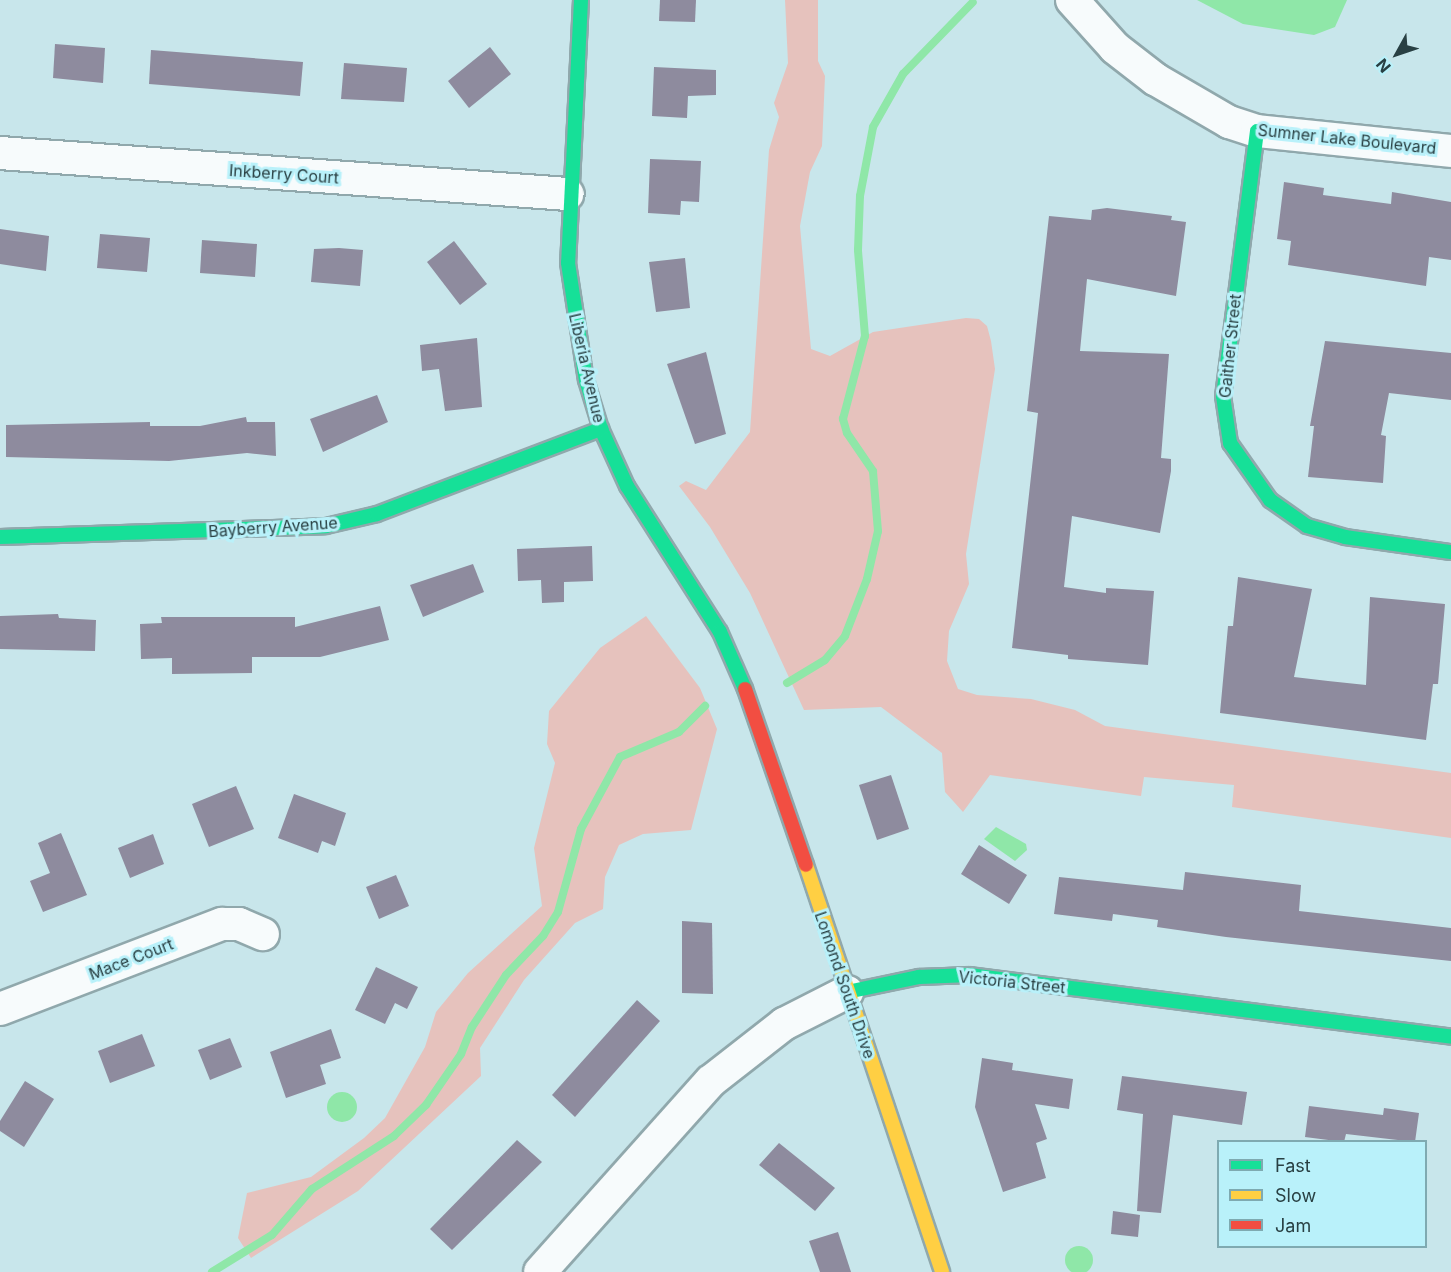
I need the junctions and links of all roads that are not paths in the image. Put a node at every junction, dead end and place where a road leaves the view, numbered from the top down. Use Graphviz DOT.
graph roads {
  1 [pos="581,0"];
  2 [pos="1072,0"];
  3 [pos="1257,131"];
  4 [pos="1451,151"];
  5 [pos="0,153"];
  6 [pos="568,194"];
  7 [pos="601,429"];
  8 [pos="0,537"];
  9 [pos="1451,552"];
  10 [pos="749,697"];
  11 [pos="263,934"];
  12 [pos="847,992"];
  13 [pos="0,1010"];
  14 [pos="1451,1037"];
  15 [pos="540,1272"];
  16 [pos="942,1272"];
  1 -- 6 [label="street, Liberia Avenue"];
  2 -- 3 [label="street, Sumner Lake Boulevard"];
  3 -- 4 [label="street, Sumner Lake Boulevard"];
  3 -- 9 [label="street, Gaither Street"];
  5 -- 6 [label="street, Inkberry Court"];
  6 -- 7 [label="street, Liberia Avenue"];
  7 -- 8 [label="street, Bayberry Avenue"];
  7 -- 10 [label="street, Liberia Avenue"];
  10 -- 12 [label="street, Lomond South Drive"];
  11 -- 13 [label="street, Mace Court"];
  12 -- 14 [label="street, Victoria Street"];
  12 -- 15 [label="street, Victoria Street"];
  12 -- 16 [label="street, Lomond South Drive"];
}
